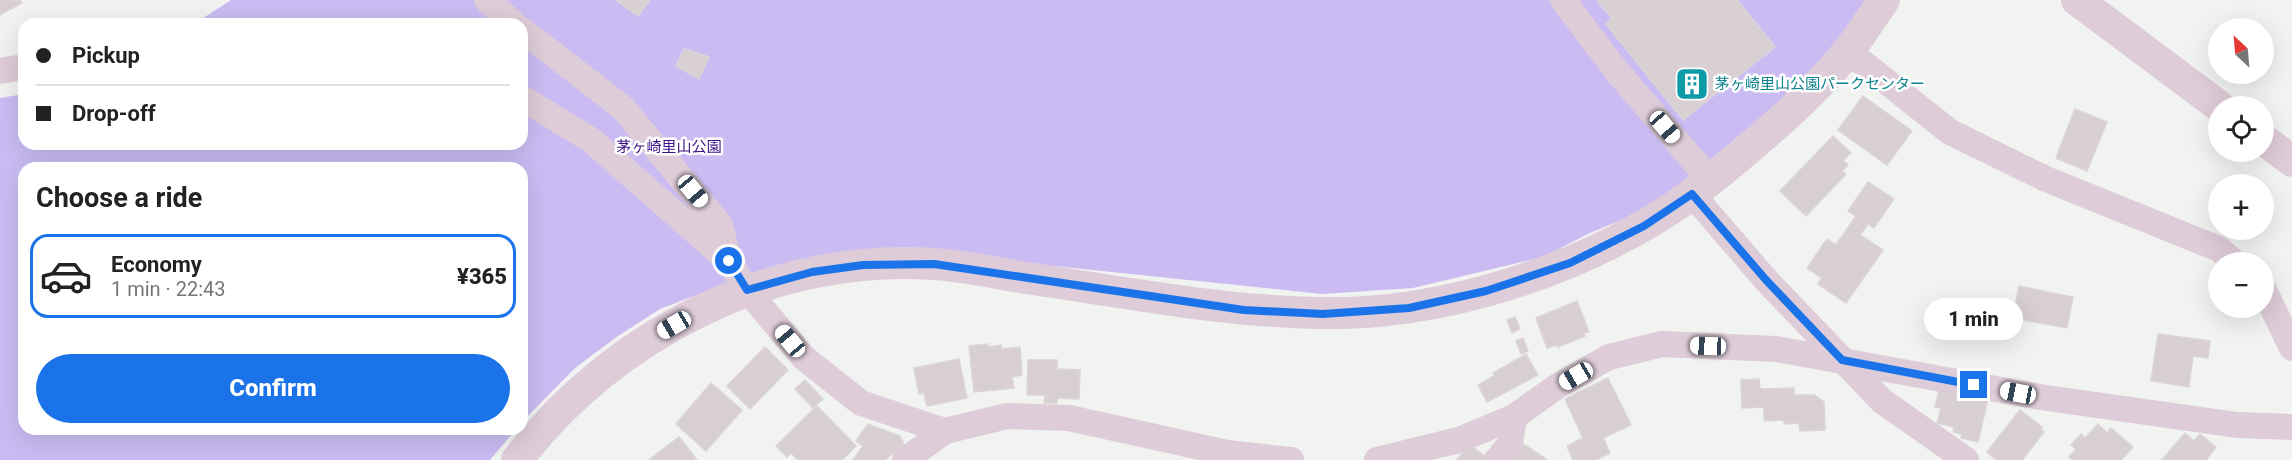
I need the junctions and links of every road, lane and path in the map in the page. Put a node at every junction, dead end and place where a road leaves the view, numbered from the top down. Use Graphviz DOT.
graph roads {
  1 [pos="487,0"];
  2 [pos="1563,0"];
  3 [pos="1884,0"];
  4 [pos="2077,0"];
  5 [pos="507,18"];
  6 [pos="528,35"];
  7 [pos="1848,51"];
  8 [pos="18,68"];
  9 [pos="0,71"];
  10 [pos="2208,98"];
  11 [pos="528,102"];
  12 [pos="2274,148"];
  13 [pos="2292,161"];
  14 [pos="1701,188"];
  15 [pos="2222,252"];
  16 [pos="729,261"];
  17 [pos="747,290"];
  18 [pos="2274,311"];
  19 [pos="2292,348"];
  20 [pos="1842,360"];
  21 [pos="1514,417"];
  22 [pos="2292,428"];
  23 [pos="945,431"];
  24 [pos="1229,457"];
  25 [pos="517,460"];
  26 [pos="905,460"];
  27 [pos="1291,460"];
  28 [pos="1377,460"];
  29 [pos="1497,460"];
  30 [pos="1966,460"];
  1 -- 5 [label="street"];
  2 -- 14 [label="street"];
  3 -- 7 [label="street"];
  4 -- 10 [label="street"];
  6 -- 16 [label="street"];
  7 -- 14 [label="street"];
  7 -- 15 [label="street"];
  8 -- 9 [label="street"];
  11 -- 16 [label="street"];
  12 -- 13 [label="street"];
  14 -- 17 [label="street"];
  14 -- 20 [label="street"];
  16 -- 17 [label="street"];
  17 -- 23 [label="street"];
  17 -- 25 [label="street"];
  18 -- 19 [label="street"];
  20 -- 21 [label="street"];
  20 -- 22 [label="street"];
  20 -- 30 [label="street"];
  21 -- 28 [label="street"];
  21 -- 29 [label="street"];
  23 -- 24 [label="street"];
  23 -- 26 [label="street"];
  24 -- 27 [label="street"];
}
